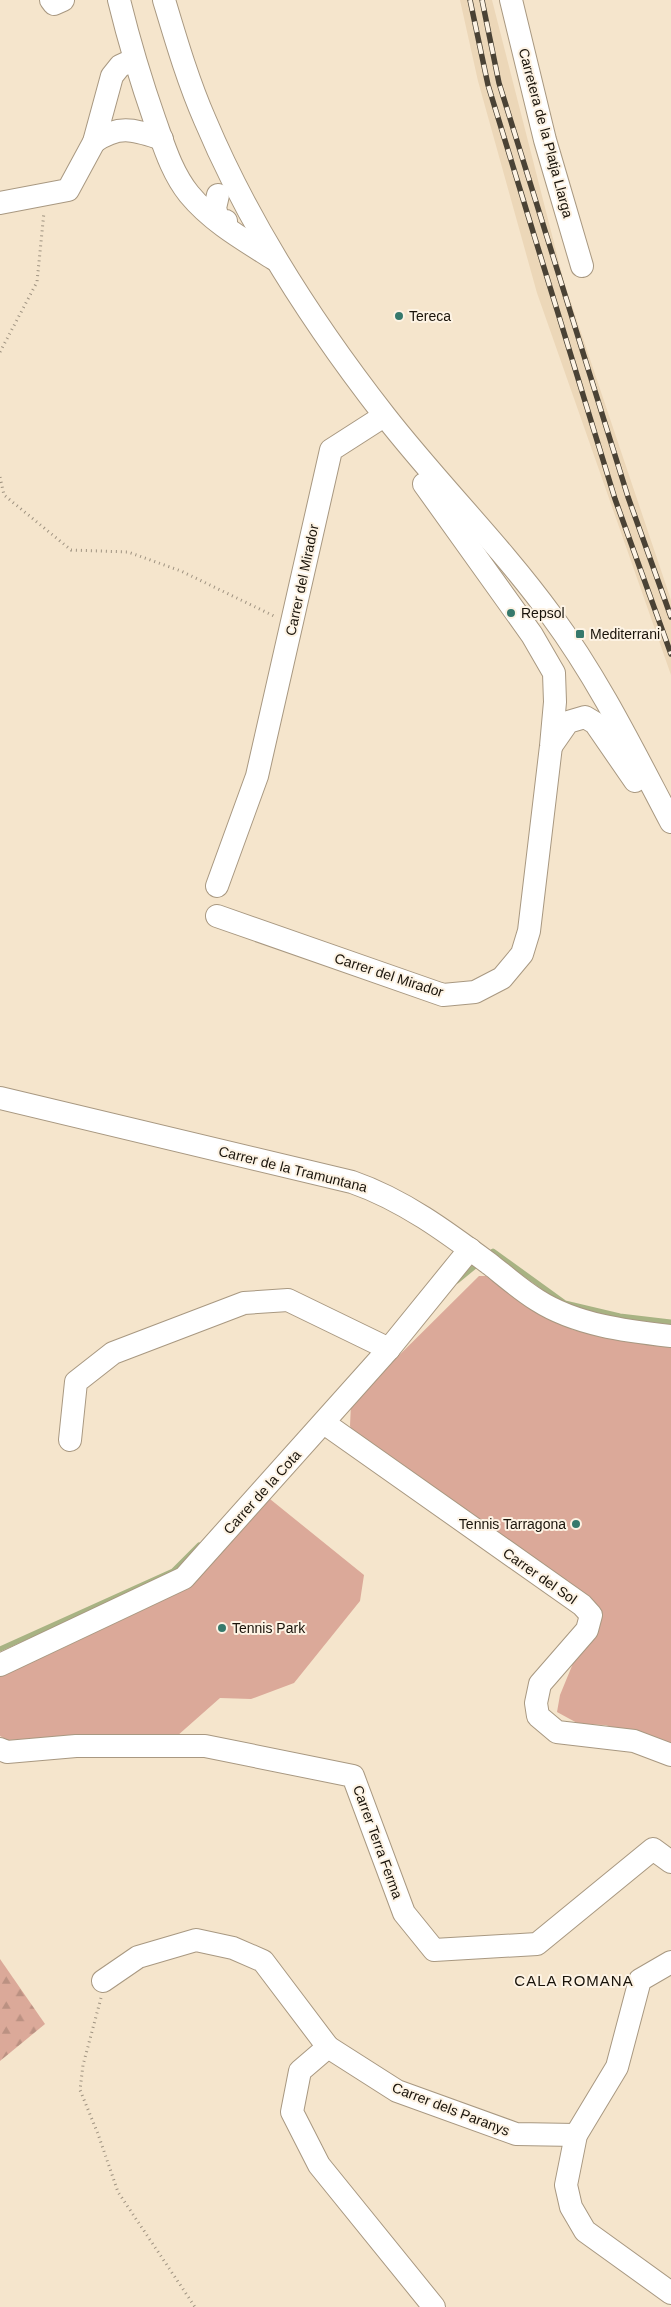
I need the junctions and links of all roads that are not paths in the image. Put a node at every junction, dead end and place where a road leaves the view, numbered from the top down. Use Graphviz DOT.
graph roads {
  1 [pos="51,0"];
  2 [pos="63,0"];
  3 [pos="118,0"];
  4 [pos="164,0"];
  5 [pos="511,0"];
  6 [pos="134,60"];
  7 [pos="162,138"];
  8 [pos="94,142"];
  9 [pos="224,186"];
  10 [pos="190,195"];
  11 [pos="243,200"];
  12 [pos="0,203"];
  13 [pos="277,261"];
  14 [pos="582,266"];
  15 [pos="384,416"];
  16 [pos="409,447"];
  17 [pos="551,746"];
  18 [pos="671,822"];
  19 [pos="671,831"];
  20 [pos="217,886"];
  21 [pos="217,916"];
  22 [pos="0,1098"];
  23 [pos="473,1251"];
  24 [pos="671,1336"];
  25 [pos="389,1350"];
  26 [pos="330,1416"];
  27 [pos="70,1440"];
  28 [pos="0,1666"];
  29 [pos="0,1749"];
  30 [pos="671,1754"];
  31 [pos="671,1862"];
  32 [pos="671,1962"];
  33 [pos="103,1981"];
  34 [pos="328,2047"];
  35 [pos="576,2135"];
  36 [pos="671,2292"];
  37 [pos="434,2307"];
  1 -- 2 [label="street"];
  3 -- 6 [label="street"];
  4 -- 9 [label="street"];
  5 -- 14 [label="street, Carretera de la Platja Llarga"];
  6 -- 7 [label="street"];
  6 -- 8 [label="street"];
  7 -- 8 [label="street"];
  7 -- 10 [label="street"];
  8 -- 12 [label="street"];
  9 -- 10 [label="street"];
  9 -- 11 [label="street"];
  9 -- 11 [label="street"];
  10 -- 13 [label="street"];
  11 -- 13 [label="street"];
  13 -- 15 [label="street"];
  15 -- 16 [label="street"];
  15 -- 20 [label="street, Carrer del Mirador"];
  16 -- 17 [label="street, Carrer del Mirador"];
  16 -- 18 [label="street"];
  17 -- 19 [label="street, Carrer del Mirador"];
  17 -- 21 [label="street, Carrer del Mirador"];
  22 -- 23 [label="street, Carrer de la Tramuntana"];
  23 -- 24 [label="street, Carrer de la Tramuntana"];
  23 -- 25 [label="street, Carrer de la Cota"];
  25 -- 26 [label="street, Carrer de la Cota"];
  25 -- 27 [label="street"];
  26 -- 28 [label="street, Carrer de la Cota"];
  26 -- 30 [label="street, Carrer del Sol"];
  29 -- 31 [label="street, Carrer Terra Ferma"];
  32 -- 35 [label="street"];
  33 -- 34 [label="street"];
  34 -- 35 [label="street, Carrer dels Paranys"];
  34 -- 37 [label="street"];
  35 -- 36 [label="street"];
}
